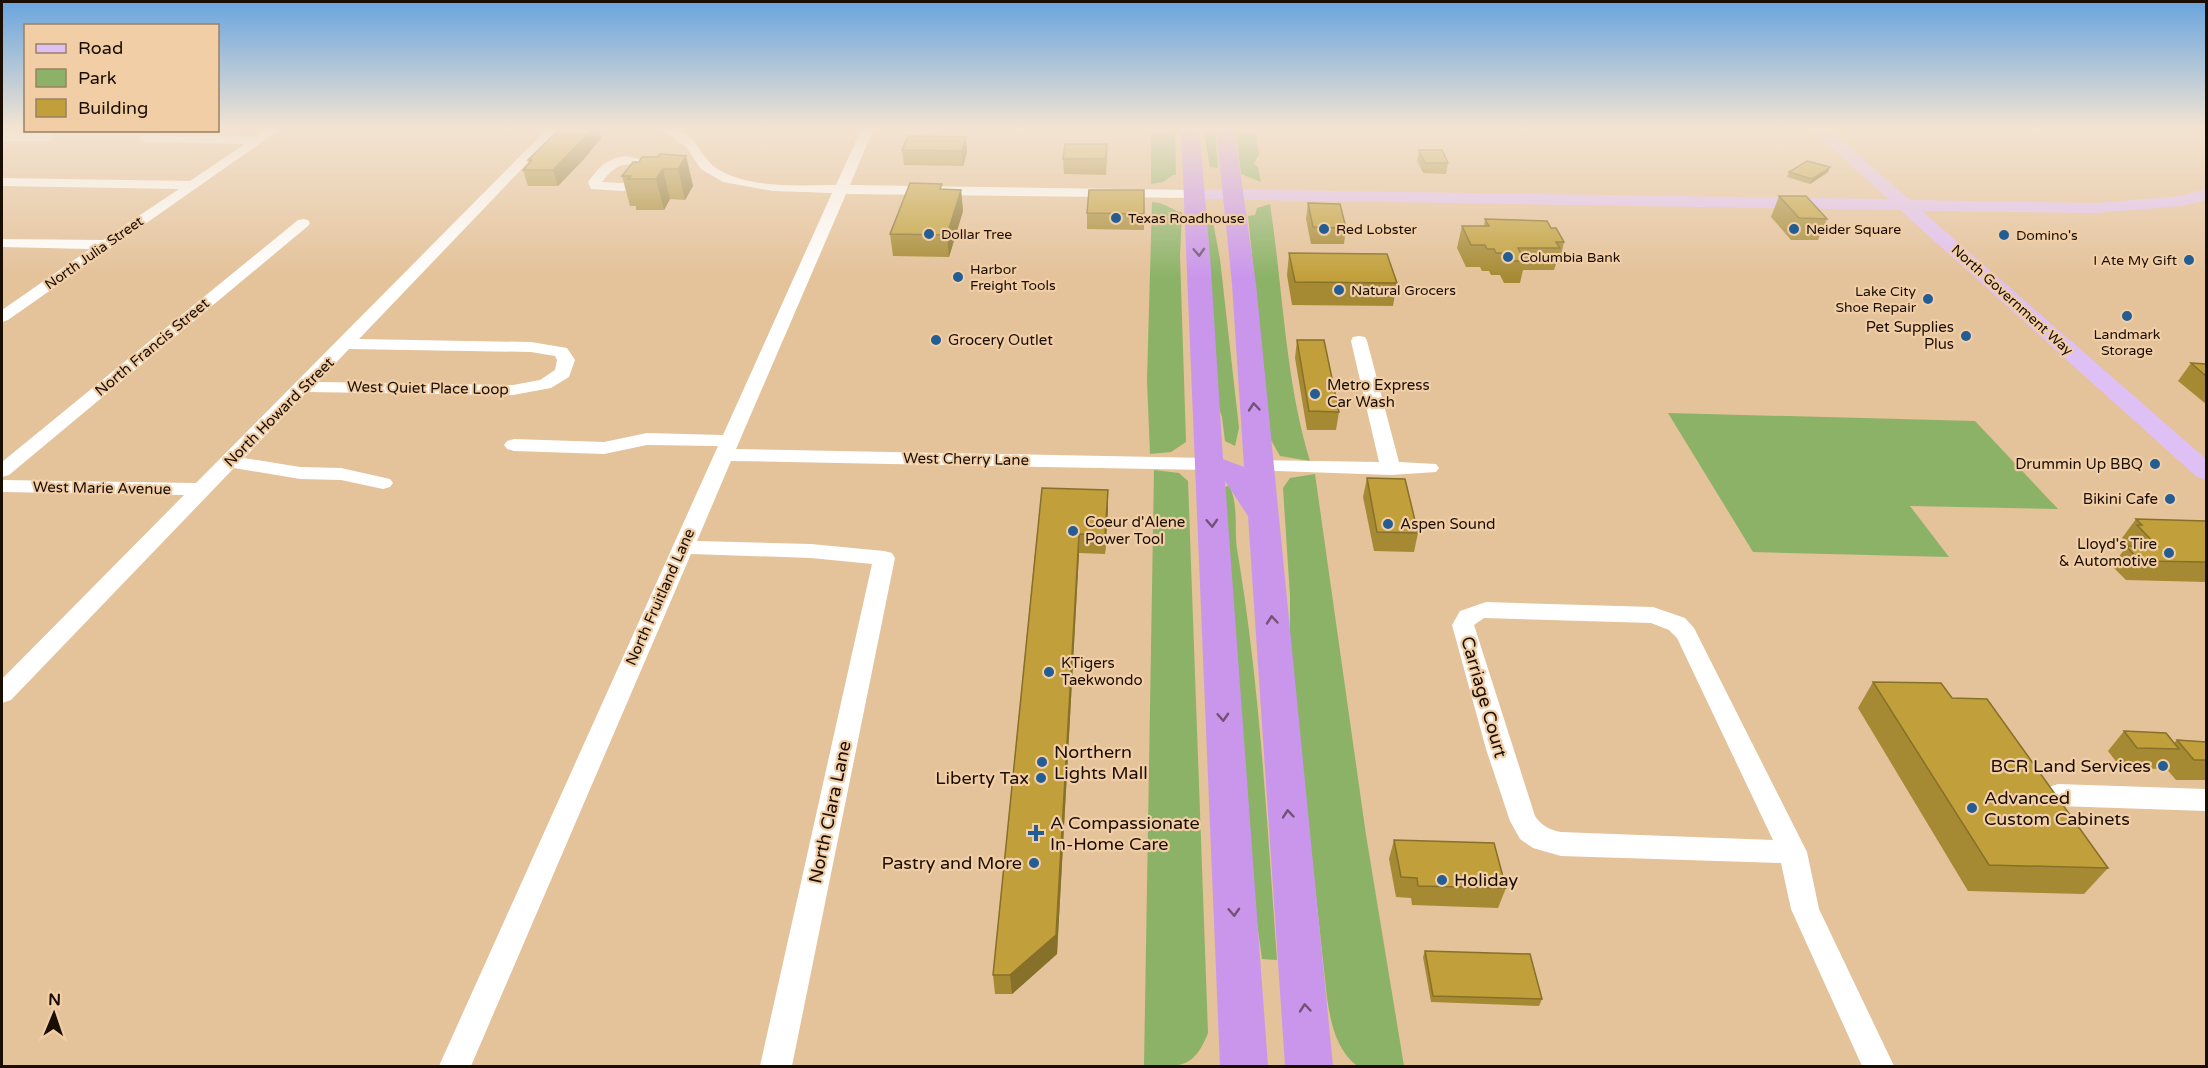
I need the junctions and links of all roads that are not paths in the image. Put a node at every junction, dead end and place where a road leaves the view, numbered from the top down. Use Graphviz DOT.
graph roads {
  1 [pos="203,178"];
  2 [pos="507,178"];
  3 [pos="727,178"];
  4 [pos="847,178"];
  5 [pos="1194,178"];
  6 [pos="1231,178"];
  7 [pos="1874,178"];
  8 [pos="2,182"];
  9 [pos="192,185"];
  10 [pos="842,189"];
  11 [pos="1195,194"];
  12 [pos="1233,194"];
  13 [pos="2206,194"];
  14 [pos="1905,205"];
  15 [pos="303,223"];
  16 [pos="2,243"];
  17 [pos="106,245"];
  18 [pos="2,317"];
  19 [pos="1359,341"];
  20 [pos="346,344"];
  21 [pos="304,387"];
  22 [pos="1207,426"];
  23 [pos="514,445"];
  24 [pos="727,448"];
  25 [pos="230,462"];
  26 [pos="1208,464"];
  27 [pos="1259,466"];
  28 [pos="1429,468"];
  29 [pos="1391,469"];
  30 [pos="2,471"];
  31 [pos="2206,472"];
  32 [pos="383,483"];
  33 [pos="2,486"];
  34 [pos="202,489"];
  35 [pos="1263,516"];
  36 [pos="682,547"];
  37 [pos="2,694"];
  38 [pos="2058,795"];
  39 [pos="2206,800"];
  40 [pos="1793,852"];
  41 [pos="1238,979"];
  42 [pos="455,1066"];
  43 [pos="776,1066"];
  44 [pos="1244,1066"];
  45 [pos="1268,1066"];
  46 [pos="1310,1066"];
  47 [pos="1878,1066"];
  1 -- 9 [label="street, North Julia Street"];
  2 -- 20 [label="street, North Howard Street"];
  3 -- 10 [label="street"];
  4 -- 10 [label="street, North Fruitland Lane"];
  5 -- 11 [label="highway"];
  6 -- 12 [label="highway"];
  7 -- 14 [label="main road, North Government Way"];
  8 -- 9 [label="street"];
  9 -- 17 [label="street, North Julia Street"];
  10 -- 11 [label="street"];
  10 -- 24 [label="street, North Fruitland Lane"];
  11 -- 12 [label="main road"];
  11 -- 22 [label="highway, one-way"];
  12 -- 14 [label="main road"];
  27 -- 12 [label="highway, one-way"];
  13 -- 14 [label="main road"];
  14 -- 31 [label="main road, North Government Way"];
  15 -- 30 [label="street, North Francis Street"];
  16 -- 17 [label="street"];
  17 -- 18 [label="street, North Julia Street"];
  19 -- 29 [label="street"];
  20 -- 21 [label="street, North Howard Street"];
  20 -- 21 [label="street, West Quiet Place Loop"];
  21 -- 25 [label="street, North Howard Street"];
  22 -- 26 [label="highway"];
  22 -- 27 [label="highway"];
  23 -- 24 [label="street, West Cherry Lane"];
  24 -- 26 [label="street, West Cherry Lane"];
  24 -- 36 [label="street, North Fruitland Lane"];
  25 -- 32 [label="street"];
  25 -- 34 [label="street, North Howard Street"];
  26 -- 35 [label="highway"];
  26 -- 41 [label="highway, one-way"];
  27 -- 29 [label="street"];
  27 -- 35 [label="highway"];
  28 -- 29 [label="street"];
  33 -- 34 [label="street, West Marie Avenue"];
  34 -- 37 [label="street, North Howard Street"];
  46 -- 35 [label="highway, one-way"];
  36 -- 42 [label="street, North Fruitland Lane"];
  36 -- 43 [label="street, North Clara Lane"];
  38 -- 39 [label="street"];
  40 -- 40 [label="street, Carriage Court"];
  40 -- 47 [label="street, Carriage Court"];
  41 -- 44 [label="highway"];
  41 -- 45 [label="highway"];
}
